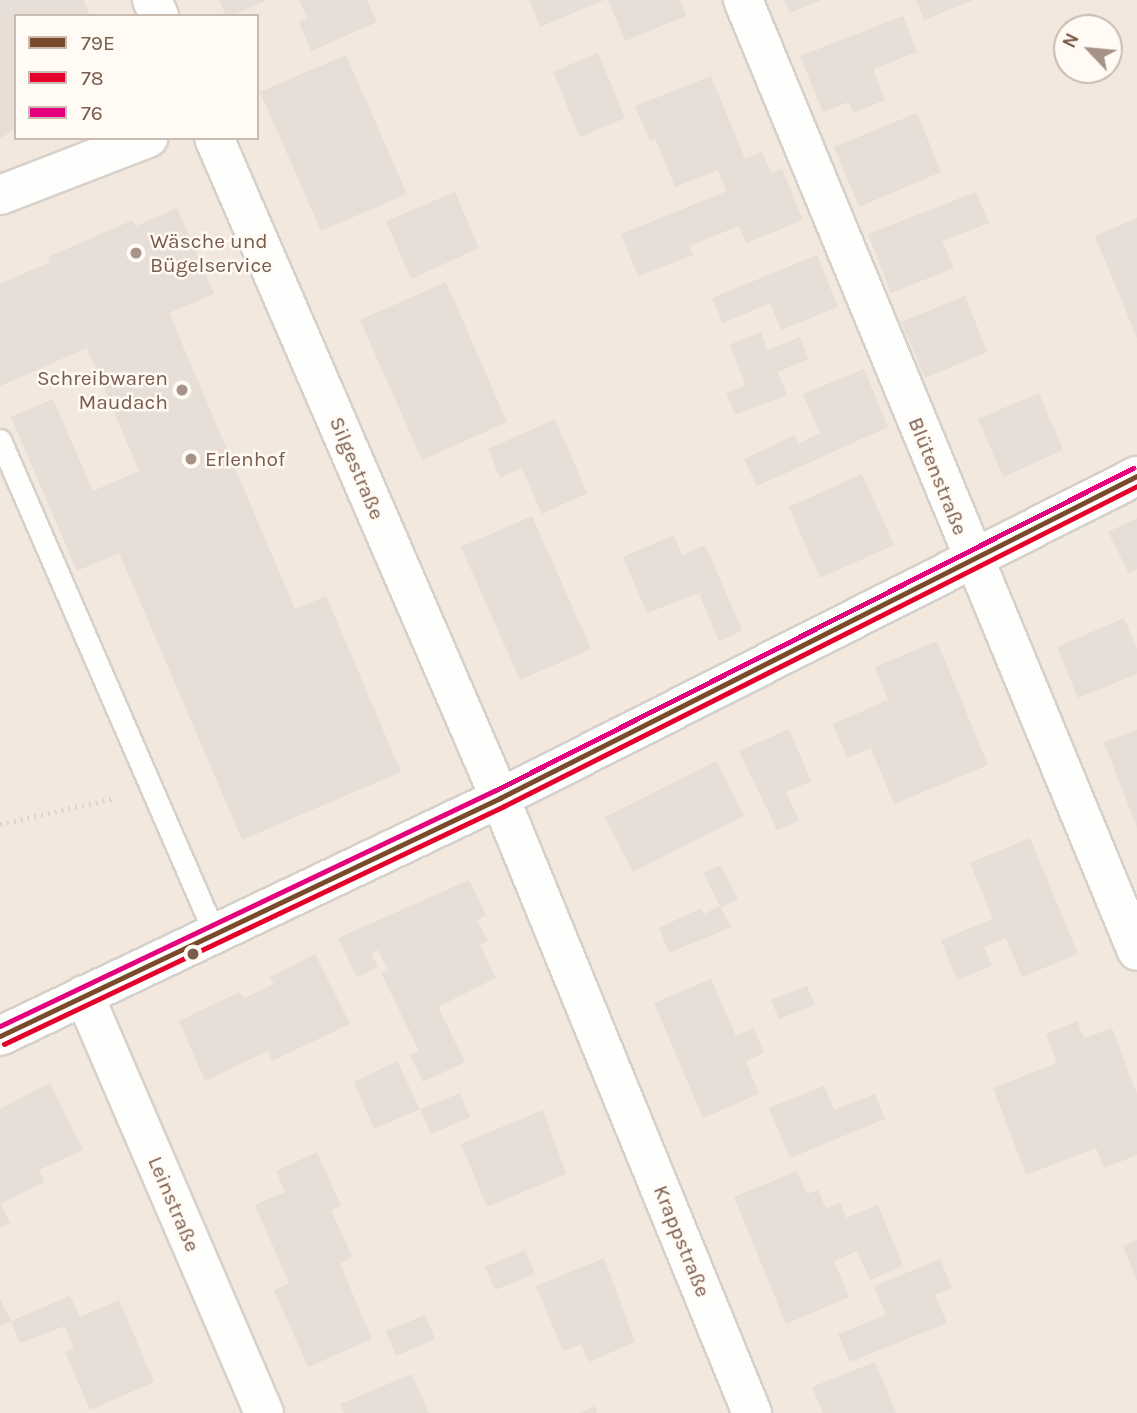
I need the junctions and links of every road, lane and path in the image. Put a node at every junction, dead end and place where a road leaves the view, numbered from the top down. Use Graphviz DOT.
graph roads {
  1 [pos="743,0"];
  2 [pos="143,140"];
  3 [pos="215,140"];
  4 [pos="0,195"];
  5 [pos="0,440"];
  6 [pos="1137,476"];
  7 [pos="972,560"];
  8 [pos="154,790"];
  9 [pos="500,797"];
  10 [pos="0,824"];
  11 [pos="215,932"];
  12 [pos="1137,951"];
  13 [pos="84,995"];
  14 [pos="0,1036"];
  15 [pos="264,1413"];
  16 [pos="752,1413"];
  1 -- 7 [label="street, Blütenstraße"];
  2 -- 4 [label="street"];
  3 -- 9 [label="street, Silgestraße"];
  5 -- 8 [label="lane"];
  6 -- 7 [label="street"];
  7 -- 9 [label="street"];
  7 -- 12 [label="street, Blütenstraße"];
  8 -- 10 [label="path"];
  8 -- 11 [label="lane"];
  9 -- 11 [label="street"];
  9 -- 16 [label="street, Krappstraße"];
  11 -- 13 [label="street"];
  13 -- 14 [label="street"];
  13 -- 15 [label="street, Leinstraße"];
}
